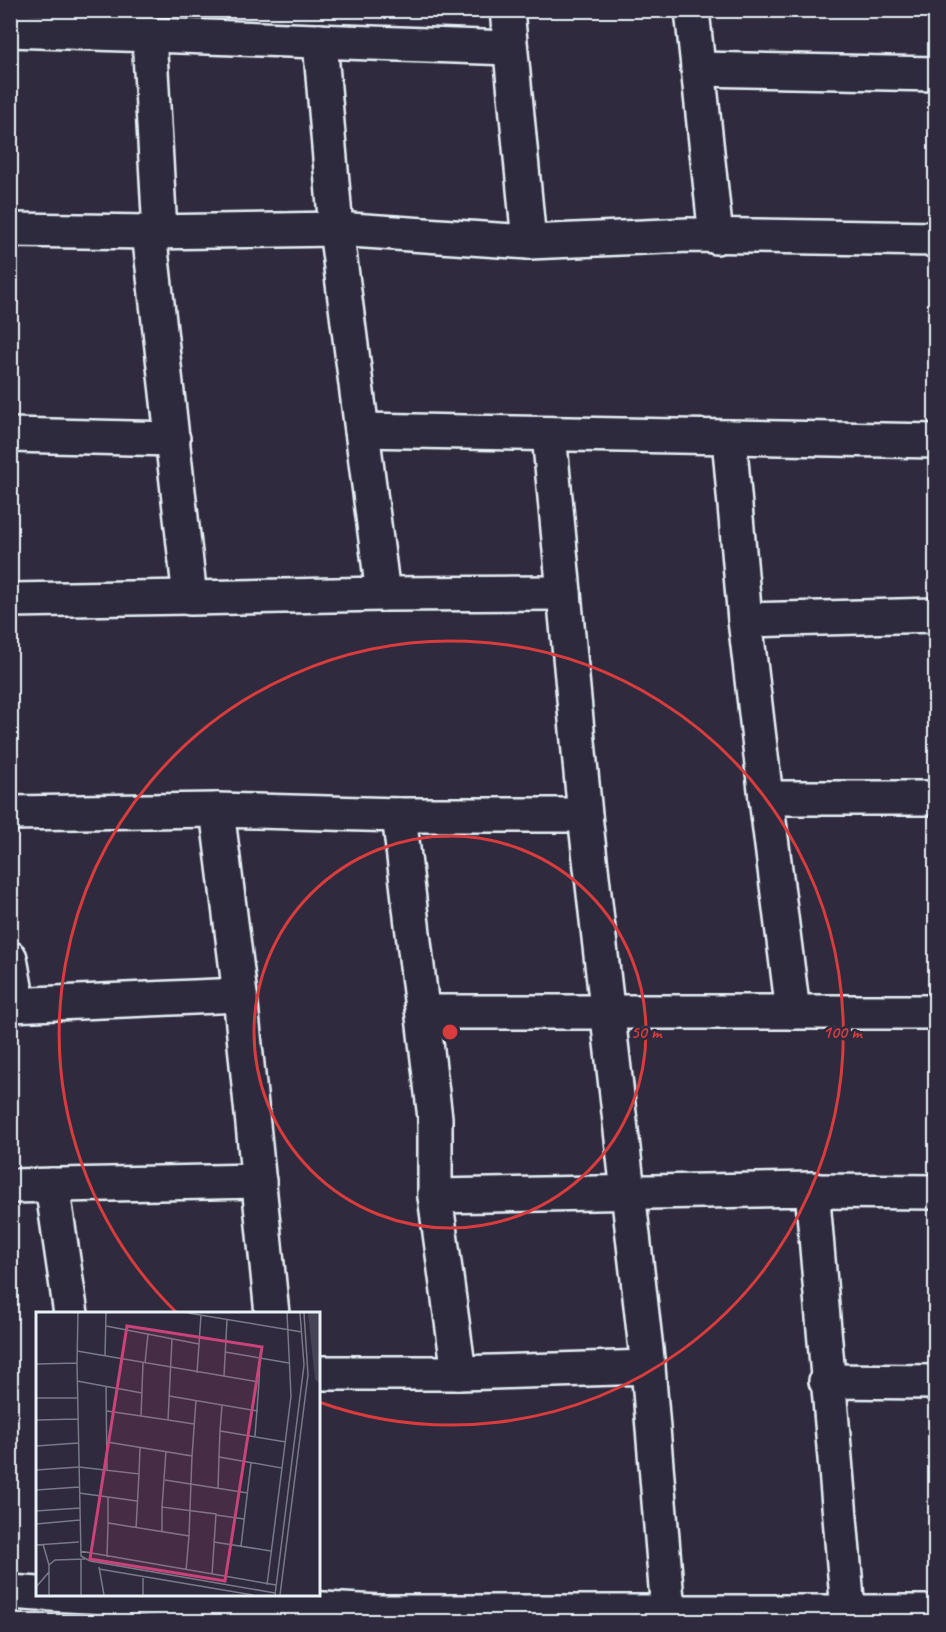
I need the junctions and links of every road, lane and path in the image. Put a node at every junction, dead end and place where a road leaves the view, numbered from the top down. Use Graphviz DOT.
graph roads {
  1 [pos="507,10"];
  2 [pos="692,10"];
  3 [pos="10,30"];
  4 [pos="149,35"];
  5 [pos="320,41"];
  6 [pos="510,48"];
  7 [pos="698,69"];
  8 [pos="936,74"];
  9 [pos="336,229"];
  10 [pos="10,230"];
  11 [pos="155,232"];
  12 [pos="716,237"];
  13 [pos="936,239"];
  14 [pos="529,242"];
  15 [pos="362,430"];
  16 [pos="549,434"];
  17 [pos="10,435"];
  18 [pos="729,437"];
  19 [pos="173,439"];
  20 [pos="936,441"];
  21 [pos="564,593"];
  22 [pos="383,594"];
  23 [pos="190,597"];
  24 [pos="10,600"];
  25 [pos="936,615"];
  26 [pos="745,620"];
  27 [pos="766,798"];
  28 [pos="936,798"];
  29 [pos="217,810"];
  30 [pos="10,813"];
  31 [pos="399,815"];
  32 [pos="585,815"];
  33 [pos="10,958"];
  34 [pos="240,995"];
  35 [pos="14,1005"];
  36 [pos="423,1012"];
  37 [pos="608,1012"];
  38 [pos="793,1012"];
  39 [pos="936,1012"];
  40 [pos="259,1181"];
  41 [pos="52,1185"];
  42 [pos="10,1186"];
  43 [pos="812,1191"];
  44 [pos="936,1192"];
  45 [pos="630,1193"];
  46 [pos="435,1196"];
  47 [pos="71,1312"];
  48 [pos="272,1312"];
  49 [pos="648,1367"];
  50 [pos="320,1373"];
  51 [pos="459,1373"];
  52 [pos="826,1381"];
  53 [pos="936,1382"];
  54 [pos="10,1592"];
  55 [pos="36,1594"];
  56 [pos="92,1596"];
  57 [pos="113,1597"];
  58 [pos="848,1611"];
  59 [pos="668,1612"];
  60 [pos="936,1612"];
  1 -- 6 [label="street"];
  2 -- 7 [label="street"];
  3 -- 4 [label="street"];
  4 -- 5 [label="street"];
  4 -- 11 [label="street"];
  5 -- 6 [label="street"];
  5 -- 9 [label="street"];
  6 -- 14 [label="street"];
  7 -- 8 [label="street"];
  7 -- 12 [label="street"];
  9 -- 11 [label="street"];
  9 -- 14 [label="street"];
  9 -- 15 [label="street"];
  10 -- 11 [label="street"];
  11 -- 19 [label="street"];
  12 -- 13 [label="street"];
  12 -- 14 [label="street"];
  15 -- 16 [label="street"];
  15 -- 22 [label="street"];
  16 -- 18 [label="street"];
  16 -- 21 [label="street"];
  17 -- 19 [label="street"];
  18 -- 20 [label="street"];
  18 -- 26 [label="street"];
  19 -- 23 [label="street"];
  21 -- 22 [label="street"];
  21 -- 32 [label="street"];
  22 -- 23 [label="street"];
  23 -- 24 [label="street"];
  25 -- 26 [label="street"];
  26 -- 27 [label="street"];
  27 -- 28 [label="street"];
  27 -- 38 [label="street"];
  29 -- 30 [label="street"];
  29 -- 31 [label="street"];
  29 -- 34 [label="street"];
  31 -- 32 [label="street"];
  31 -- 36 [label="street"];
  32 -- 37 [label="street"];
  33 -- 35 [label="street"];
  34 -- 35 [label="street"];
  34 -- 40 [label="street"];
  36 -- 37 [label="street"];
  36 -- 46 [label="street"];
  37 -- 38 [label="street"];
  37 -- 45 [label="street"];
  38 -- 39 [label="street"];
  40 -- 41 [label="street"];
  40 -- 48 [label="street"];
  41 -- 42 [label="street"];
  41 -- 47 [label="street"];
  43 -- 44 [label="street"];
  43 -- 45 [label="street"];
  43 -- 52 [label="street"];
  45 -- 46 [label="street"];
  45 -- 49 [label="street"];
  46 -- 51 [label="street"];
  49 -- 51 [label="street"];
  49 -- 59 [label="street"];
  50 -- 51 [label="street"];
  52 -- 53 [label="street"];
  52 -- 58 [label="street"];
  54 -- 55 [label="street"];
  56 -- 57 [label="street"];
  57 -- 59 [label="street"];
  58 -- 59 [label="street"];
  58 -- 60 [label="street"];
}
